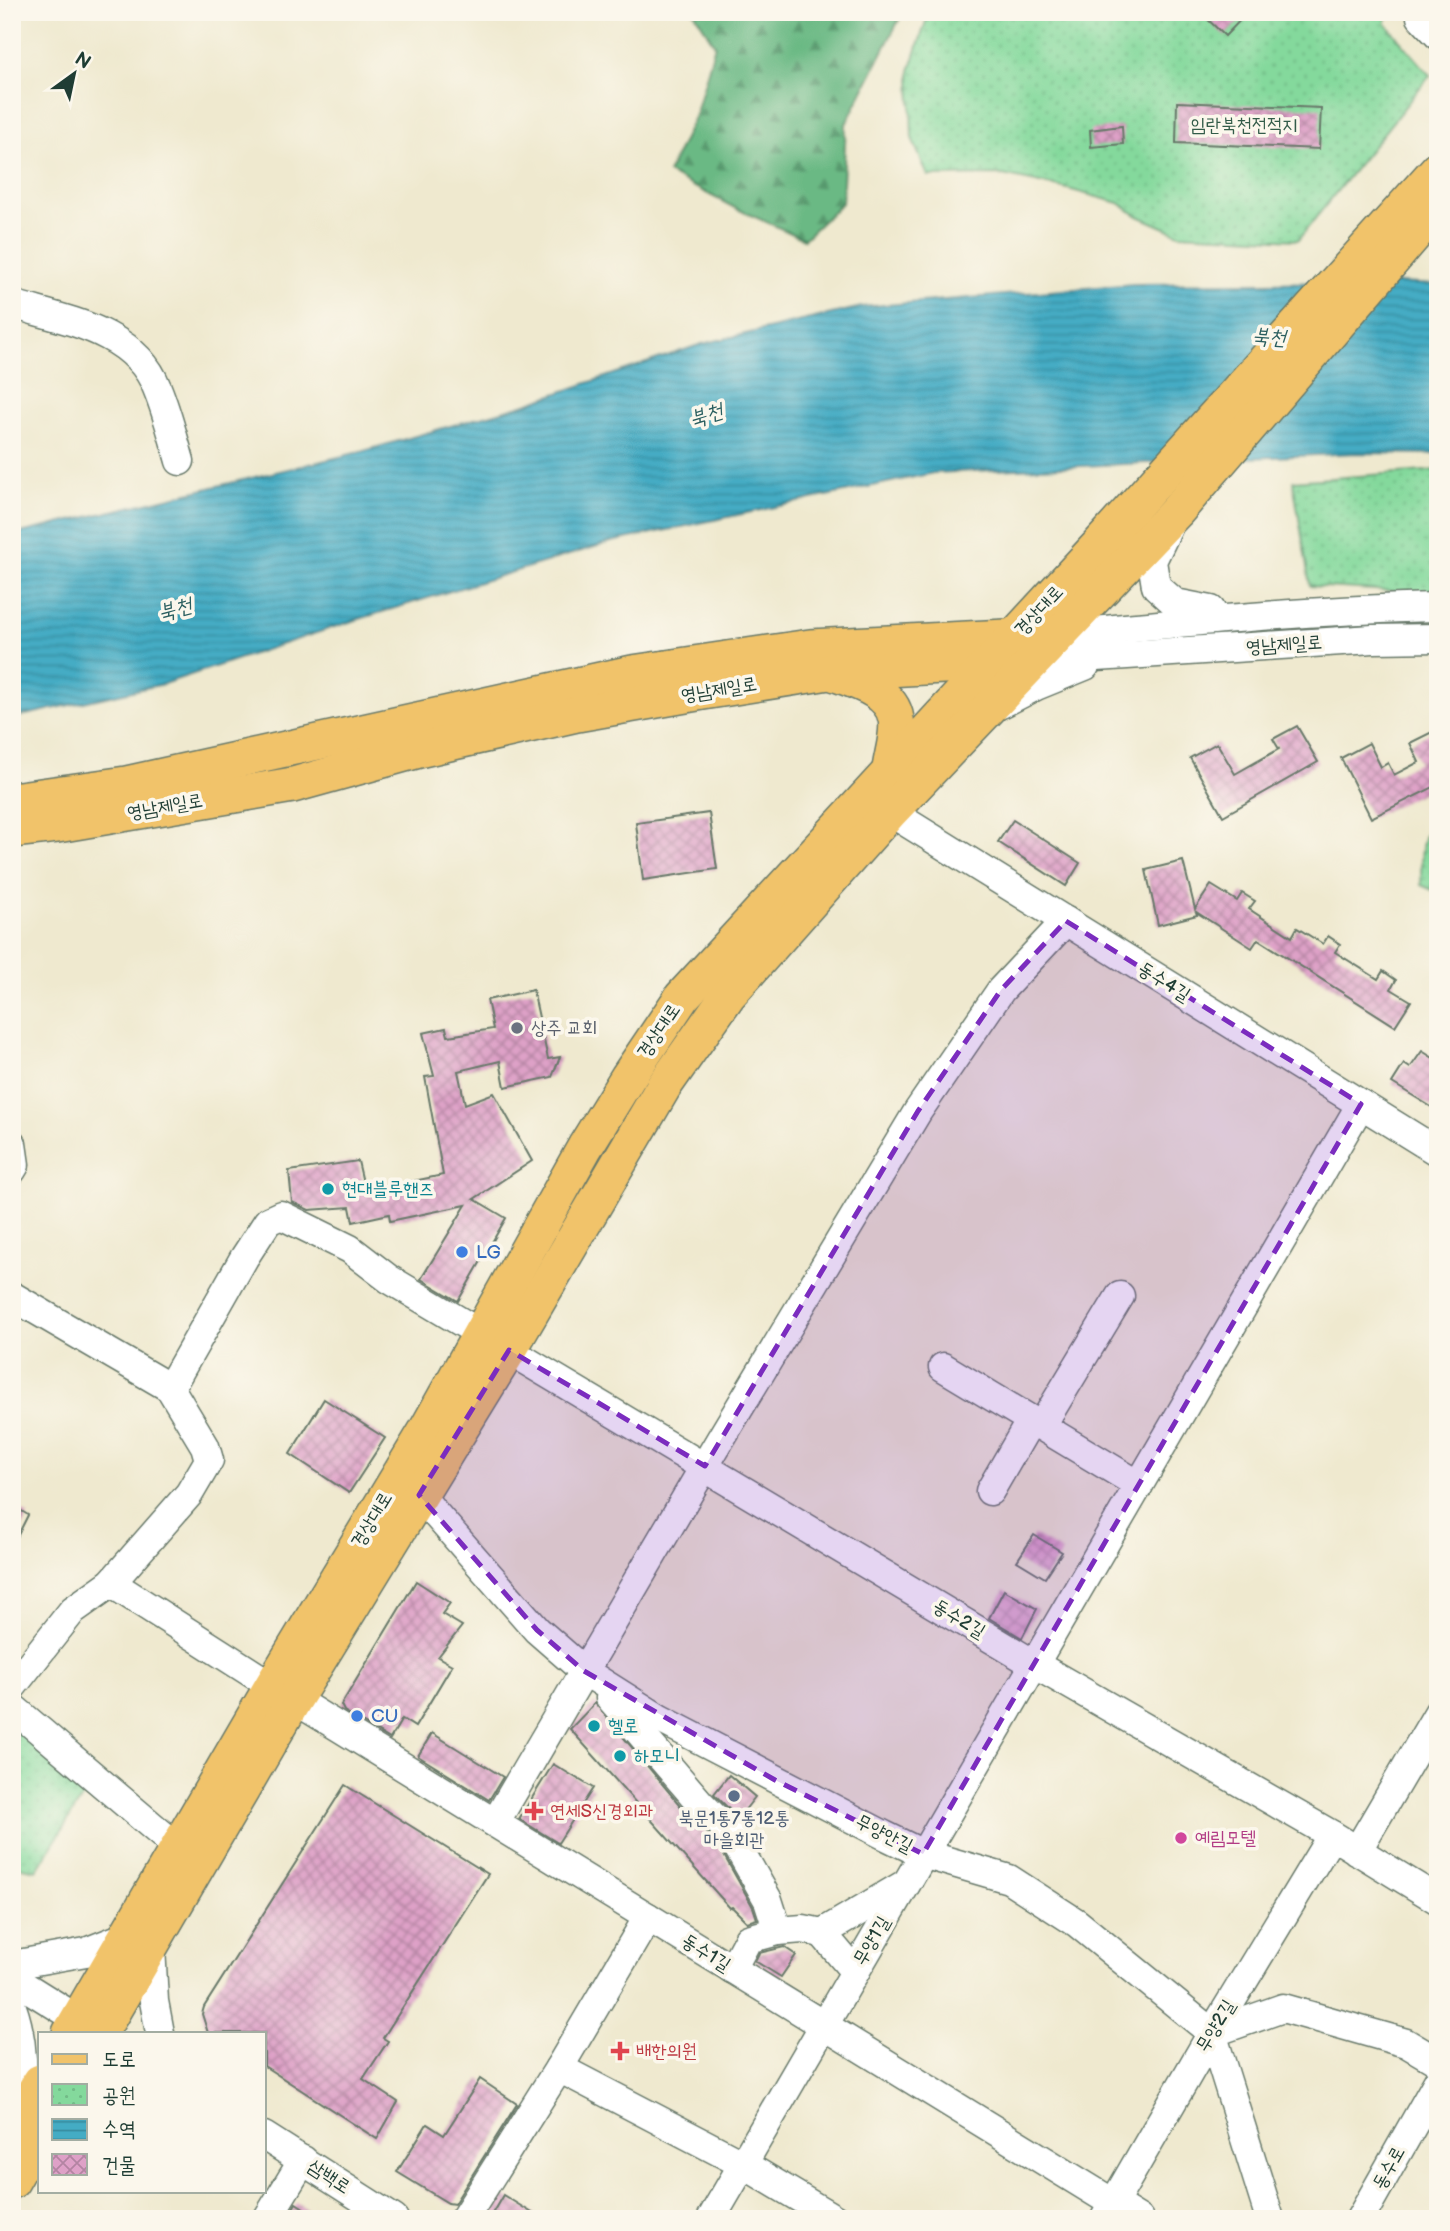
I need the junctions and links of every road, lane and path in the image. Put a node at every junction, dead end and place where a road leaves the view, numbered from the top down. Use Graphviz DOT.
graph roads {
  1 [pos="1438,169"];
  2 [pos="1436,209"];
  3 [pos="12,304"];
  4 [pos="180,461"];
  5 [pos="1176,512"];
  6 [pos="1438,607"];
  7 [pos="1248,616"];
  8 [pos="1061,634"];
  9 [pos="1438,638"];
  10 [pos="1026,649"];
  11 [pos="1114,656"];
  12 [pos="989,664"];
  13 [pos="829,672"];
  14 [pos="986,713"];
  15 [pos="890,769"];
  16 [pos="12,800"];
  17 [pos="890,812"];
  18 [pos="12,830"];
  19 [pos="1066,921"];
  20 [pos="1362,1104"];
  21 [pos="12,1144"];
  22 [pos="1438,1152"];
  23 [pos="12,1170"];
  24 [pos="12,1296"];
  25 [pos="1119,1296"];
  26 [pos="495,1341"];
  27 [pos="943,1367"];
  28 [pos="170,1388"];
  29 [pos="1036,1422"];
  30 [pos="705,1466"];
  31 [pos="1139,1485"];
  32 [pos="990,1491"];
  33 [pos="419,1495"];
  34 [pos="111,1583"];
  35 [pos="1034,1664"];
  36 [pos="584,1671"];
  37 [pos="12,1687"];
  38 [pos="283,1693"];
  39 [pos="12,1707"];
  40 [pos="1438,1713"];
  41 [pos="495,1824"];
  42 [pos="1332,1835"];
  43 [pos="178,1848"];
  44 [pos="1357,1851"];
  45 [pos="923,1854"];
  46 [pos="906,1884"];
  47 [pos="1438,1900"];
  48 [pos="648,1917"];
  49 [pos="778,1931"];
  50 [pos="822,1933"];
  51 [pos="140,1941"];
  52 [pos="12,1965"];
  53 [pos="732,1969"];
  54 [pos="855,1972"];
  55 [pos="12,1978"];
  56 [pos="12,2007"];
  57 [pos="823,2025"];
  58 [pos="90,2030"];
  59 [pos="160,2032"];
  60 [pos="1212,2033"];
  61 [pos="1438,2062"];
  62 [pos="559,2068"];
  63 [pos="1438,2081"];
  64 [pos="38,2087"];
  65 [pos="24,2125"];
  66 [pos="266,2137"];
  67 [pos="303,2160"];
  68 [pos="743,2164"];
  69 [pos="12,2180"];
  70 [pos="1108,2211"];
  71 [pos="267,2219"];
  72 [pos="394,2219"];
  73 [pos="464,2219"];
  74 [pos="710,2219"];
  75 [pos="835,2219"];
  76 [pos="1139,2219"];
  77 [pos="1270,2219"];
  78 [pos="1360,2219"];
  1 -- 10 [label="main road, 경상대로"];
  2 -- 5 [label="main road, 경상대로"];
  3 -- 4 [label="street"];
  5 -- 7 [label="street"];
  5 -- 8 [label="main road, 경상대로"];
  6 -- 7 [label="street, 영남제일로"];
  7 -- 8 [label="street, 영남제일로"];
  8 -- 10 [label="main road, 경상대로"];
  9 -- 11 [label="street, 영남제일로"];
  10 -- 11 [label="street, 영남제일로"];
  10 -- 12 [label="main road, 영남제일로"];
  10 -- 14 [label="main road, 경상대로"];
  10 -- 16 [label="main road, 영남제일로"];
  11 -- 14 [label="street"];
  12 -- 13 [label="main road, 영남제일로"];
  12 -- 15 [label="main road, 경상대로"];
  13 -- 15 [label="main road"];
  13 -- 18 [label="main road, 영남제일로"];
  14 -- 17 [label="main road, 경상대로"];
  15 -- 26 [label="main road, 경상대로"];
  17 -- 19 [label="street, 동수4길"];
  17 -- 26 [label="main road, 경상대로"];
  19 -- 20 [label="street, 동수4길"];
  19 -- 30 [label="street"];
  20 -- 22 [label="street, 동수4길"];
  20 -- 31 [label="street, 무양1길"];
  21 -- 23 [label="street"];
  24 -- 28 [label="street"];
  25 -- 29 [label="street"];
  26 -- 28 [label="street, 동수2길"];
  26 -- 30 [label="street, 동수2길"];
  26 -- 33 [label="main road, 경상대로"];
  26 -- 38 [label="main road, 경상대로"];
  27 -- 29 [label="street"];
  28 -- 34 [label="street"];
  29 -- 31 [label="street"];
  29 -- 32 [label="street"];
  30 -- 35 [label="street, 동수2길"];
  30 -- 36 [label="street"];
  31 -- 35 [label="street, 무양1길"];
  33 -- 36 [label="street, 무양안길"];
  33 -- 38 [label="main road, 경상대로"];
  34 -- 37 [label="street"];
  34 -- 38 [label="street, 동수1길"];
  35 -- 42 [label="street, 동수2길"];
  35 -- 45 [label="street, 무양1길"];
  36 -- 41 [label="street"];
  36 -- 45 [label="street, 무양안길"];
  36 -- 49 [label="street"];
  38 -- 41 [label="street, 동수1길"];
  38 -- 43 [label="main road, 경상대로"];
  38 -- 51 [label="main road, 경상대로"];
  39 -- 43 [label="street"];
  40 -- 44 [label="street"];
  41 -- 48 [label="street, 동수1길"];
  42 -- 44 [label="street, 동수2길"];
  42 -- 60 [label="street, 무양2길"];
  43 -- 51 [label="main road, 경상대로"];
  44 -- 47 [label="street, 동수2길"];
  45 -- 46 [label="street, 무양1길"];
  45 -- 60 [label="street, 무양안길"];
  46 -- 50 [label="street"];
  46 -- 54 [label="street, 무양1길"];
  48 -- 53 [label="street, 동수1길"];
  48 -- 62 [label="street"];
  49 -- 50 [label="street"];
  49 -- 53 [label="street"];
  50 -- 54 [label="street"];
  51 -- 52 [label="street"];
  51 -- 58 [label="main road, 경상대로"];
  51 -- 59 [label="street"];
  53 -- 57 [label="street, 동수1길"];
  54 -- 57 [label="street, 무양1길"];
  55 -- 58 [label="street"];
  56 -- 65 [label="street"];
  57 -- 68 [label="street, 무양1길"];
  57 -- 70 [label="street, 동수1길"];
  60 -- 61 [label="street"];
  60 -- 70 [label="street, 무양2길"];
  60 -- 77 [label="street"];
  62 -- 68 [label="street"];
  62 -- 73 [label="street"];
  63 -- 78 [label="street, 동수로"];
  64 -- 65 [label="main road"];
  65 -- 69 [label="main road"];
  66 -- 67 [label="street, 삼백로"];
  67 -- 71 [label="street"];
  67 -- 72 [label="street, 삼백로"];
  68 -- 74 [label="street, 무양1길"];
  68 -- 75 [label="street"];
  70 -- 76 [label="street, 동수1길"];
}
